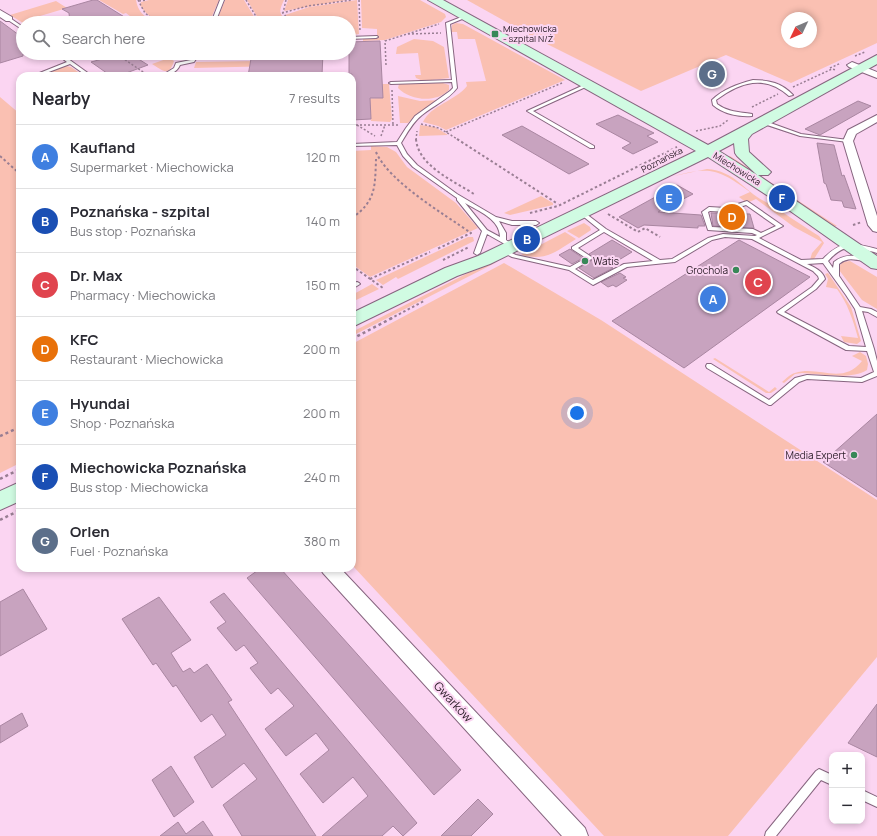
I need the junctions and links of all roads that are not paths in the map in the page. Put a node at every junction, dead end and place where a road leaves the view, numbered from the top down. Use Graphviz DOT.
graph roads {
  1 [pos="222,0"];
  2 [pos="434,0"];
  3 [pos="0,13"];
  4 [pos="216,16"];
  5 [pos="465,17"];
  6 [pos="9,19"];
  7 [pos="16,24"];
  8 [pos="356,37"];
  9 [pos="376,37"];
  10 [pos="877,58"];
  11 [pos="68,60"];
  12 [pos="193,60"];
  13 [pos="71,62"];
  14 [pos="856,67"];
  15 [pos="45,72"];
  16 [pos="85,72"];
  17 [pos="170,72"];
  18 [pos="877,75"];
  19 [pos="455,81"];
  20 [pos="391,83"];
  21 [pos="588,85"];
  22 [pos="791,94"];
  23 [pos="756,118"];
  24 [pos="877,118"];
  25 [pos="747,131"];
  26 [pos="848,141"];
  27 [pos="399,143"];
  28 [pos="706,144"];
  29 [pos="356,145"];
  30 [pos="592,147"];
  31 [pos="675,167"];
  32 [pos="743,172"];
  33 [pos="763,172"];
  34 [pos="455,194"];
  35 [pos="581,212"];
  36 [pos="494,218"];
  37 [pos="536,223"];
  38 [pos="877,228"];
  39 [pos="484,230"];
  40 [pos="604,230"];
  41 [pos="758,236"];
  42 [pos="850,244"];
  43 [pos="506,246"];
  44 [pos="477,253"];
  45 [pos="876,256"];
  46 [pos="825,261"];
  47 [pos="659,262"];
  48 [pos="800,262"];
  49 [pos="446,266"];
  50 [pos="571,269"];
  51 [pos="836,276"];
  52 [pos="858,309"];
  53 [pos="877,314"];
  54 [pos="356,319"];
  55 [pos="871,349"];
  56 [pos="709,366"];
  57 [pos="877,372"];
  58 [pos="16,493"];
  59 [pos="0,501"];
  60 [pos="333,572"];
  61 [pos="829,779"];
  62 [pos="865,796"];
  63 [pos="877,802"];
  64 [pos="577,836"];
  65 [pos="770,836"];
  1 -- 4 [label="lane"];
  2 -- 5 [label="main road, Miechowicka"];
  3 -- 6 [label="street"];
  5 -- 19 [label="lane"];
  5 -- 21 [label="main road, Miechowicka"];
  6 -- 7 [label="lane"];
  8 -- 9 [label="lane"];
  10 -- 14 [label="main road, Poznańska"];
  11 -- 13 [label="lane"];
  12 -- 17 [label="lane"];
  13 -- 15 [label="lane"];
  13 -- 16 [label="lane"];
  14 -- 18 [label="street"];
  14 -- 22 [label="main road, Poznańska"];
  14 -- 23 [label="main road, Poznańska"];
  19 -- 20 [label="lane"];
  19 -- 27 [label="lane"];
  21 -- 28 [label="main road, Miechowicka"];
  21 -- 30 [label="lane"];
  22 -- 23 [label="main road, Poznańska"];
  22 -- 23 [label="lane"];
  23 -- 25 [label="main road, Poznańska"];
  23 -- 26 [label="lane"];
  23 -- 28 [label="main road, Poznańska"];
  24 -- 26 [label="street"];
  25 -- 28 [label="main road, Poznańska"];
  25 -- 33 [label="main road"];
  26 -- 38 [label="street"];
  27 -- 29 [label="lane"];
  27 -- 34 [label="lane"];
  28 -- 31 [label="main road, Poznańska"];
  28 -- 32 [label="main road, Miechowicka"];
  28 -- 33 [label="main road, Miechowicka"];
  28 -- 37 [label="main road, Poznańska"];
  31 -- 32 [label="main road"];
  31 -- 35 [label="main road, Poznańska"];
  32 -- 42 [label="main road, Miechowicka"];
  33 -- 45 [label="main road, Miechowicka"];
  34 -- 36 [label="lane"];
  34 -- 39 [label="lane"];
  35 -- 40 [label="lane"];
  35 -- 43 [label="main road, Poznańska"];
  36 -- 37 [label="lane"];
  36 -- 43 [label="lane"];
  37 -- 43 [label="main road, Poznańska"];
  39 -- 43 [label="lane"];
  39 -- 44 [label="lane"];
  40 -- 47 [label="lane"];
  40 -- 50 [label="lane"];
  41 -- 41 [label="lane"];
  41 -- 47 [label="lane"];
  41 -- 48 [label="lane"];
  42 -- 45 [label="main road, Miechowicka"];
  42 -- 46 [label="lane"];
  43 -- 44 [label="main road, Poznańska"];
  43 -- 49 [label="main road, Poznańska"];
  43 -- 50 [label="lane"];
  44 -- 49 [label="main road, Poznańska"];
  45 -- 51 [label="lane"];
  46 -- 48 [label="lane"];
  46 -- 51 [label="lane"];
  47 -- 50 [label="lane"];
  48 -- 55 [label="lane"];
  49 -- 54 [label="main road, Poznańska"];
  51 -- 52 [label="lane"];
  52 -- 53 [label="lane"];
  52 -- 55 [label="lane"];
  55 -- 57 [label="lane"];
  56 -- 57 [label="lane"];
  58 -- 59 [label="main road"];
  60 -- 64 [label="street, Gwarków"];
  61 -- 65 [label="lane"];
  62 -- 63 [label="lane"];
}
